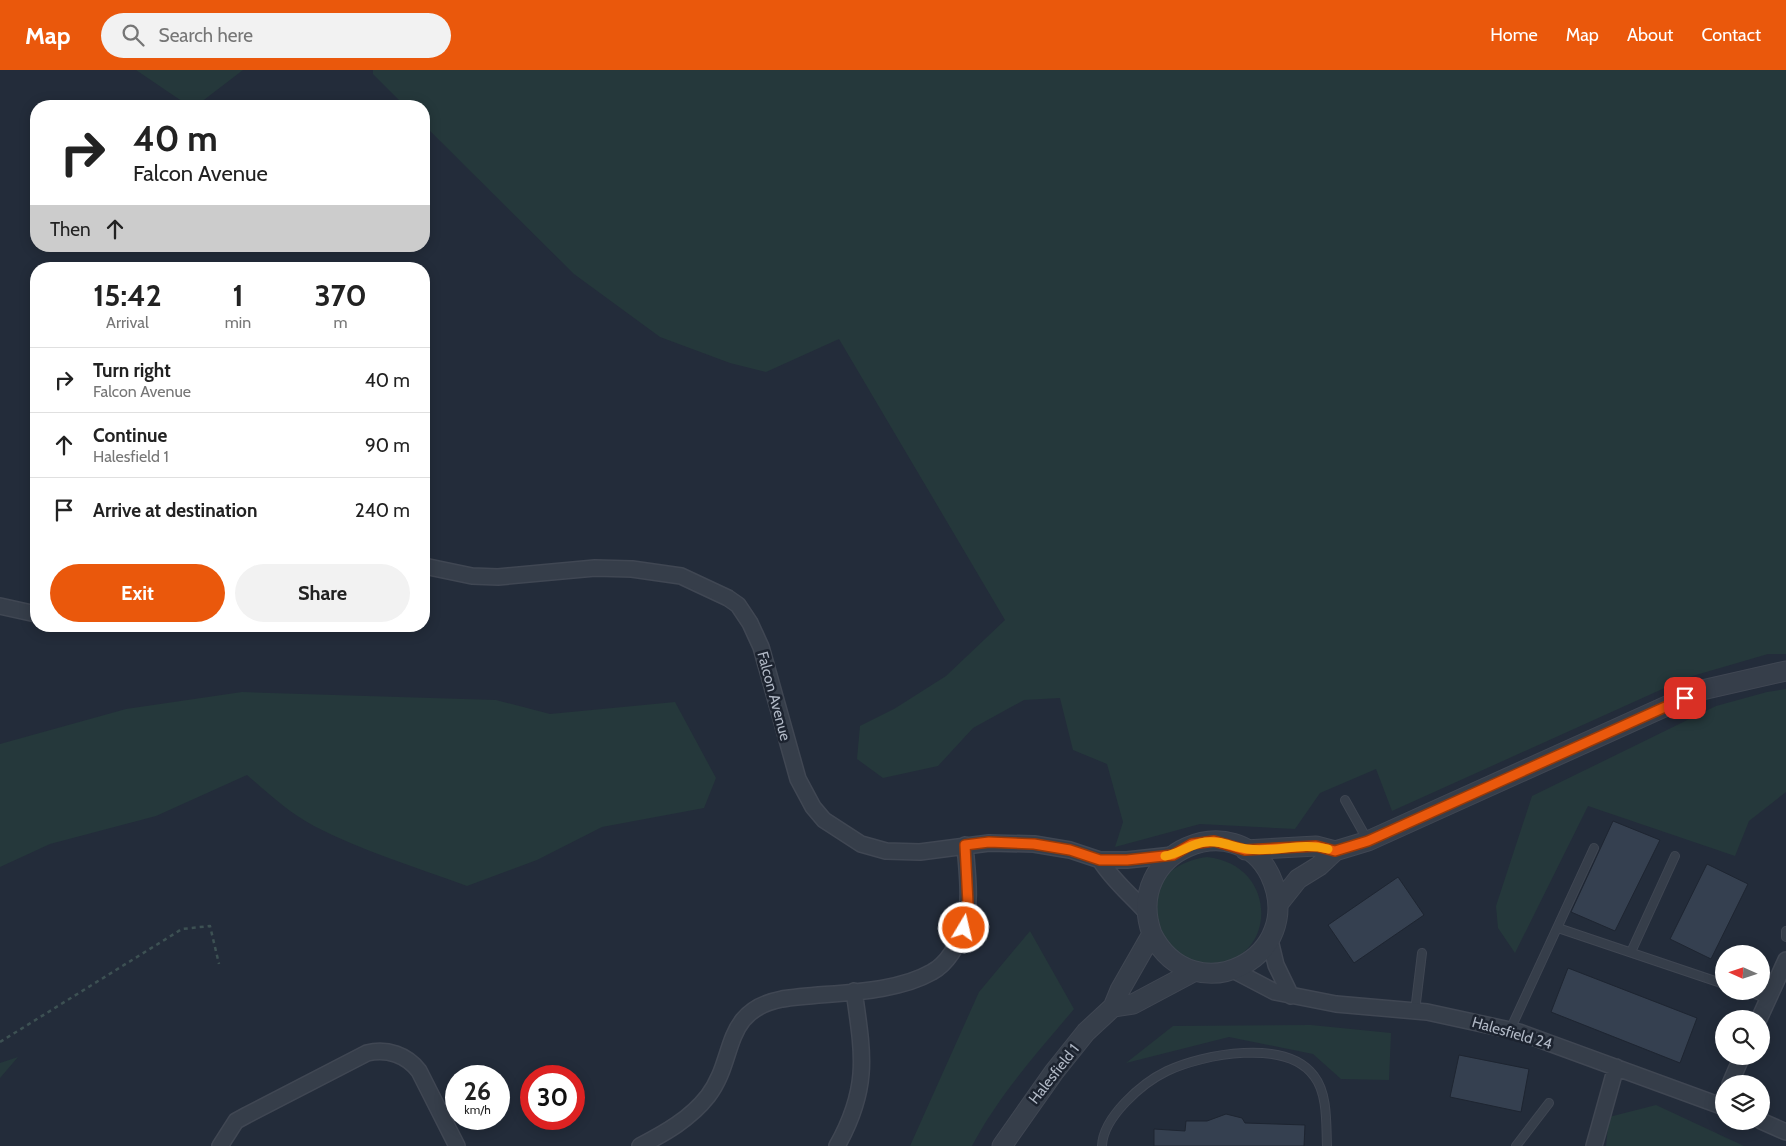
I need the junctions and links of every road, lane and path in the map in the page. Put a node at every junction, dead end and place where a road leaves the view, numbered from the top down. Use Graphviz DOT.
graph roads {
  1 [pos="430,567"];
  2 [pos="0,606"];
  3 [pos="30,613"];
  4 [pos="1786,671"];
  5 [pos="1345,800"];
  6 [pos="1368,841"];
  7 [pos="965,845"];
  8 [pos="1594,848"];
  9 [pos="1245,850"];
  10 [pos="1335,851"];
  11 [pos="1173,855"];
  12 [pos="1675,856"];
  13 [pos="1100,860"];
  14 [pos="1279,903"];
  15 [pos="1147,913"];
  16 [pos="1558,928"];
  17 [pos="1786,932"];
  18 [pos="1152,934"];
  19 [pos="1786,937"];
  20 [pos="1270,940"];
  21 [pos="1422,952"];
  22 [pos="1630,952"];
  23 [pos="1786,960"];
  24 [pos="218,964"];
  25 [pos="1233,970"];
  26 [pos="1195,971"];
  27 [pos="1715,981"];
  28 [pos="854,991"];
  29 [pos="1770,995"];
  30 [pos="1291,996"];
  31 [pos="1113,1007"];
  32 [pos="1415,1011"];
  33 [pos="1510,1030"];
  34 [pos="0,1042"];
  35 [pos="1616,1067"];
  36 [pos="1715,1101"];
  37 [pos="1549,1103"];
  38 [pos="1770,1125"];
  39 [pos="1786,1132"];
  40 [pos="220,1146"];
  41 [pos="458,1146"];
  42 [pos="640,1146"];
  43 [pos="837,1146"];
  44 [pos="1002,1146"];
  45 [pos="1102,1146"];
  46 [pos="1327,1146"];
  47 [pos="1516,1146"];
  48 [pos="1594,1146"];
  1 -- 7 [label="street, Falcon Avenue"];
  2 -- 3 [label="street"];
  4 -- 6 [label="street"];
  5 -- 6 [label="lane"];
  6 -- 10 [label="street"];
  7 -- 13 [label="street, Falcon Avenue"];
  7 -- 28 [label="street"];
  8 -- 16 [label="lane"];
  9 -- 10 [label="street"];
  9 -- 11 [label="street"];
  9 -- 14 [label="street"];
  10 -- 14 [label="street"];
  11 -- 13 [label="street, Falcon Avenue"];
  11 -- 15 [label="street"];
  12 -- 22 [label="lane"];
  13 -- 15 [label="street"];
  14 -- 20 [label="street"];
  15 -- 18 [label="street"];
  16 -- 22 [label="lane"];
  16 -- 33 [label="lane"];
  17 -- 19 [label="lane"];
  18 -- 26 [label="street"];
  18 -- 31 [label="street, Halesfield 1"];
  20 -- 25 [label="street"];
  20 -- 30 [label="street"];
  21 -- 32 [label="lane"];
  22 -- 27 [label="lane"];
  23 -- 29 [label="street"];
  24 -- 34 [label="path"];
  25 -- 26 [label="street"];
  25 -- 30 [label="street, Halesfield 24"];
  26 -- 31 [label="street"];
  28 -- 42 [label="street"];
  28 -- 43 [label="street"];
  30 -- 32 [label="street, Halesfield 24"];
  31 -- 44 [label="street, Halesfield 1"];
  32 -- 33 [label="street, Halesfield 24"];
  33 -- 35 [label="street, Halesfield 24"];
  35 -- 36 [label="street, Halesfield 24"];
  35 -- 48 [label="street"];
  37 -- 47 [label="lane"];
  38 -- 39 [label="street"];
  40 -- 41 [label="street"];
  45 -- 46 [label="lane"];
}
